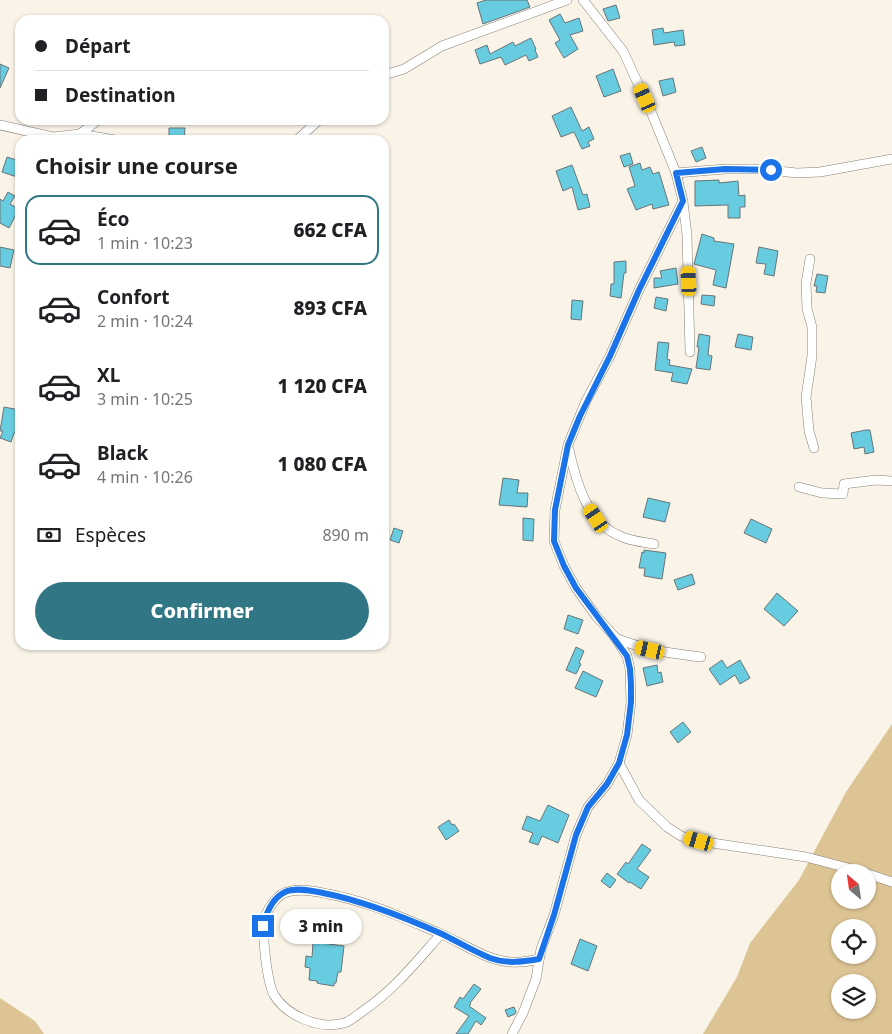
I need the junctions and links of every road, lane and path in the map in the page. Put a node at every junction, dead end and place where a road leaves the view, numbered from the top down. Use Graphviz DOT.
graph roads {
  1 [pos="567,0"];
  2 [pos="583,0"];
  3 [pos="389,74"];
  4 [pos="0,125"];
  5 [pos="92,125"];
  6 [pos="314,125"];
  7 [pos="80,134"];
  8 [pos="44,135"];
  9 [pos="71,135"];
  10 [pos="86,135"];
  11 [pos="302,135"];
  12 [pos="892,159"];
  13 [pos="676,173"];
  14 [pos="683,201"];
  15 [pos="810,258"];
  16 [pos="690,352"];
  17 [pos="568,445"];
  18 [pos="814,448"];
  19 [pos="892,481"];
  20 [pos="799,487"];
  21 [pos="654,544"];
  22 [pos="614,638"];
  23 [pos="701,657"];
  24 [pos="619,763"];
  25 [pos="833,864"];
  26 [pos="876,877"];
  27 [pos="892,882"];
  28 [pos="441,934"];
  29 [pos="539,959"];
  30 [pos="512,1034"];
  1 -- 3 [label="street"];
  2 -- 13 [label="street"];
  4 -- 8 [label="street"];
  5 -- 7 [label="street"];
  6 -- 11 [label="street"];
  7 -- 9 [label="street"];
  7 -- 10 [label="street"];
  12 -- 13 [label="street"];
  13 -- 14 [label="street"];
  14 -- 16 [label="street"];
  14 -- 17 [label="street"];
  15 -- 18 [label="street"];
  17 -- 21 [label="street"];
  17 -- 22 [label="street"];
  19 -- 20 [label="street"];
  22 -- 23 [label="street"];
  22 -- 24 [label="street"];
  24 -- 25 [label="street"];
  24 -- 29 [label="street"];
  26 -- 27 [label="street"];
  28 -- 28 [label="street"];
  28 -- 29 [label="street"];
  29 -- 30 [label="street"];
}
